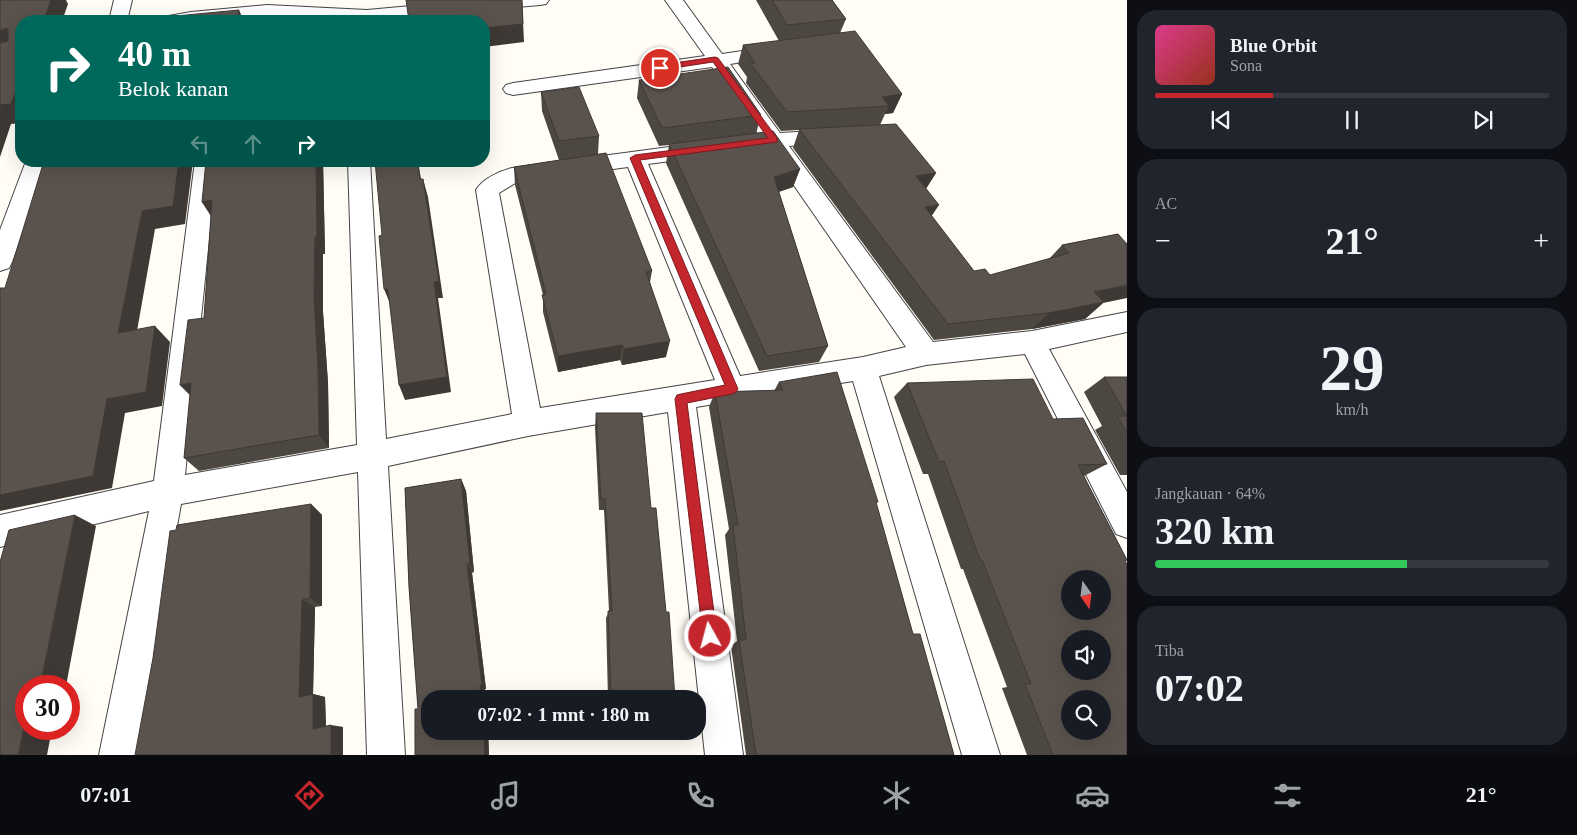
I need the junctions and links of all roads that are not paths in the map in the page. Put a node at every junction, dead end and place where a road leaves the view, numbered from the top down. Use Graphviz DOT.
graph roads {
  1 [pos="123,0"];
  2 [pos="540,0"];
  3 [pos="674,0"];
  4 [pos="287,5"];
  5 [pos="454,5"];
  6 [pos="368,7"];
  7 [pos="119,15"];
  8 [pos="213,15"];
  9 [pos="795,50"];
  10 [pos="715,59"];
  11 [pos="512,89"];
  12 [pos="848,136"];
  13 [pos="774,140"];
  14 [pos="635,158"];
  15 [pos="35,167"];
  16 [pos="205,167"];
  17 [pos="359,167"];
  18 [pos="0,262"];
  19 [pos="1127,322"];
  20 [pos="1032,342"];
  21 [pos="926,354"];
  22 [pos="863,368"];
  23 [pos="732,389"];
  24 [pos="681,399"];
  25 [pos="528,423"];
  26 [pos="372,456"];
  27 [pos="168,492"];
  28 [pos="1127,523"];
  29 [pos="0,530"];
  30 [pos="118,755"];
  31 [pos="386,755"];
  32 [pos="724,755"];
  33 [pos="981,755"];
  1 -- 7 [label="street"];
  2 -- 5 [label="street"];
  3 -- 10 [label="street"];
  4 -- 6 [label="street"];
  4 -- 8 [label="street"];
  5 -- 6 [label="street"];
  9 -- 10 [label="street"];
  10 -- 11 [label="street"];
  10 -- 13 [label="street"];
  12 -- 13 [label="street"];
  13 -- 14 [label="street"];
  13 -- 21 [label="street"];
  14 -- 23 [label="street"];
  14 -- 25 [label="street"];
  15 -- 18 [label="street"];
  16 -- 27 [label="street"];
  17 -- 26 [label="street"];
  19 -- 20 [label="street"];
  20 -- 21 [label="street"];
  20 -- 28 [label="street"];
  21 -- 22 [label="street"];
  22 -- 23 [label="street"];
  22 -- 33 [label="street"];
  23 -- 24 [label="street"];
  24 -- 25 [label="street"];
  24 -- 32 [label="street"];
  25 -- 26 [label="street"];
  26 -- 27 [label="street"];
  26 -- 31 [label="street"];
  27 -- 29 [label="street"];
  27 -- 30 [label="street"];
}
